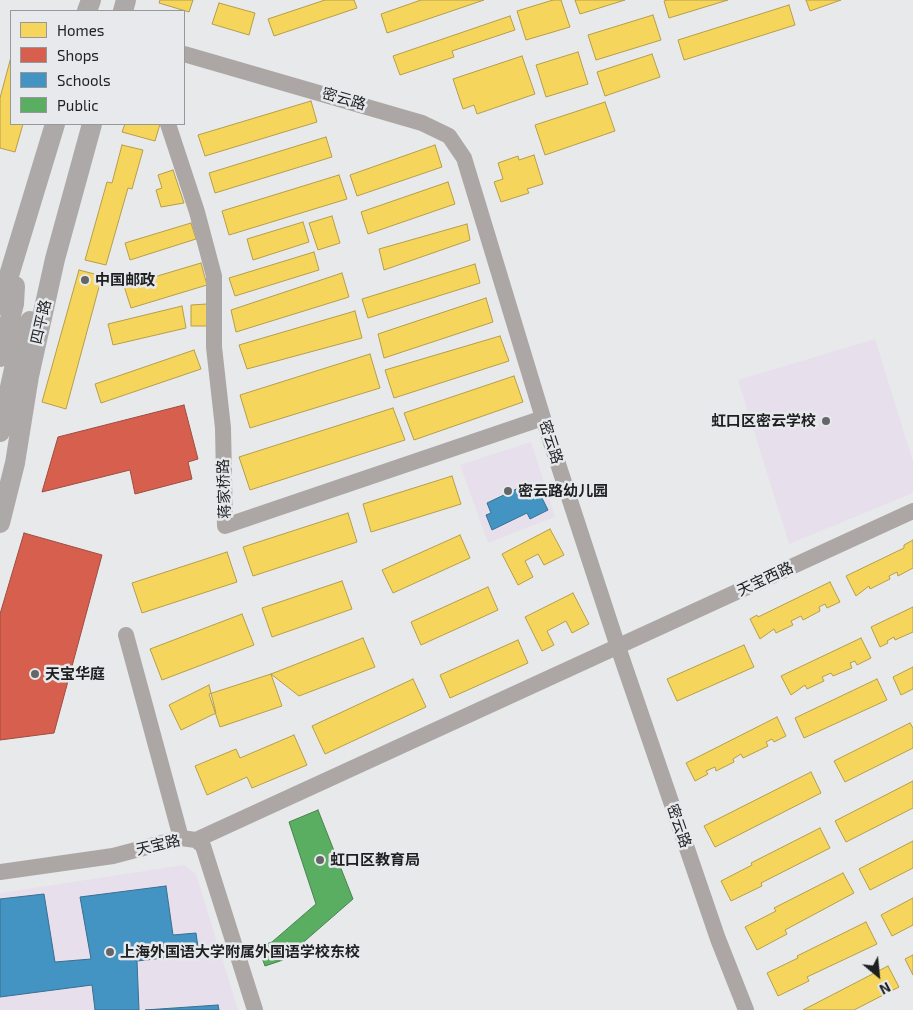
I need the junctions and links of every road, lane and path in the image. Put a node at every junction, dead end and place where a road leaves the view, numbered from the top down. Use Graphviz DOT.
graph roads {
  1 [pos="185,54"];
  2 [pos="55,125"];
  3 [pos="92,125"];
  4 [pos="168,125"];
  5 [pos="14,259"];
  6 [pos="55,260"];
  7 [pos="0,305"];
  8 [pos="0,357"];
  9 [pos="543,418"];
  10 [pos="0,432"];
  11 [pos="913,511"];
  12 [pos="0,523"];
  13 [pos="126,635"];
  14 [pos="618,647"];
  15 [pos="188,839"];
  16 [pos="0,872"];
  17 [pos="255,1010"];
  18 [pos="746,1010"];
  1 -- 9 [label="street, 密云路"];
  2 -- 5 [label="main road"];
  3 -- 6 [label="main road, 四平路"];
  4 -- 9 [label="street, 蒋家桥路"];
  5 -- 7 [label="main road"];
  5 -- 8 [label="main road"];
  6 -- 10 [label="main road"];
  6 -- 12 [label="main road, 四平路"];
  9 -- 14 [label="street, 密云路"];
  11 -- 14 [label="street, 天宝西路"];
  13 -- 15 [label="street"];
  14 -- 15 [label="street, 天宝西路"];
  14 -- 18 [label="street, 密云路"];
  15 -- 16 [label="street, 天宝路"];
  15 -- 17 [label="street, 天宝路"];
}
